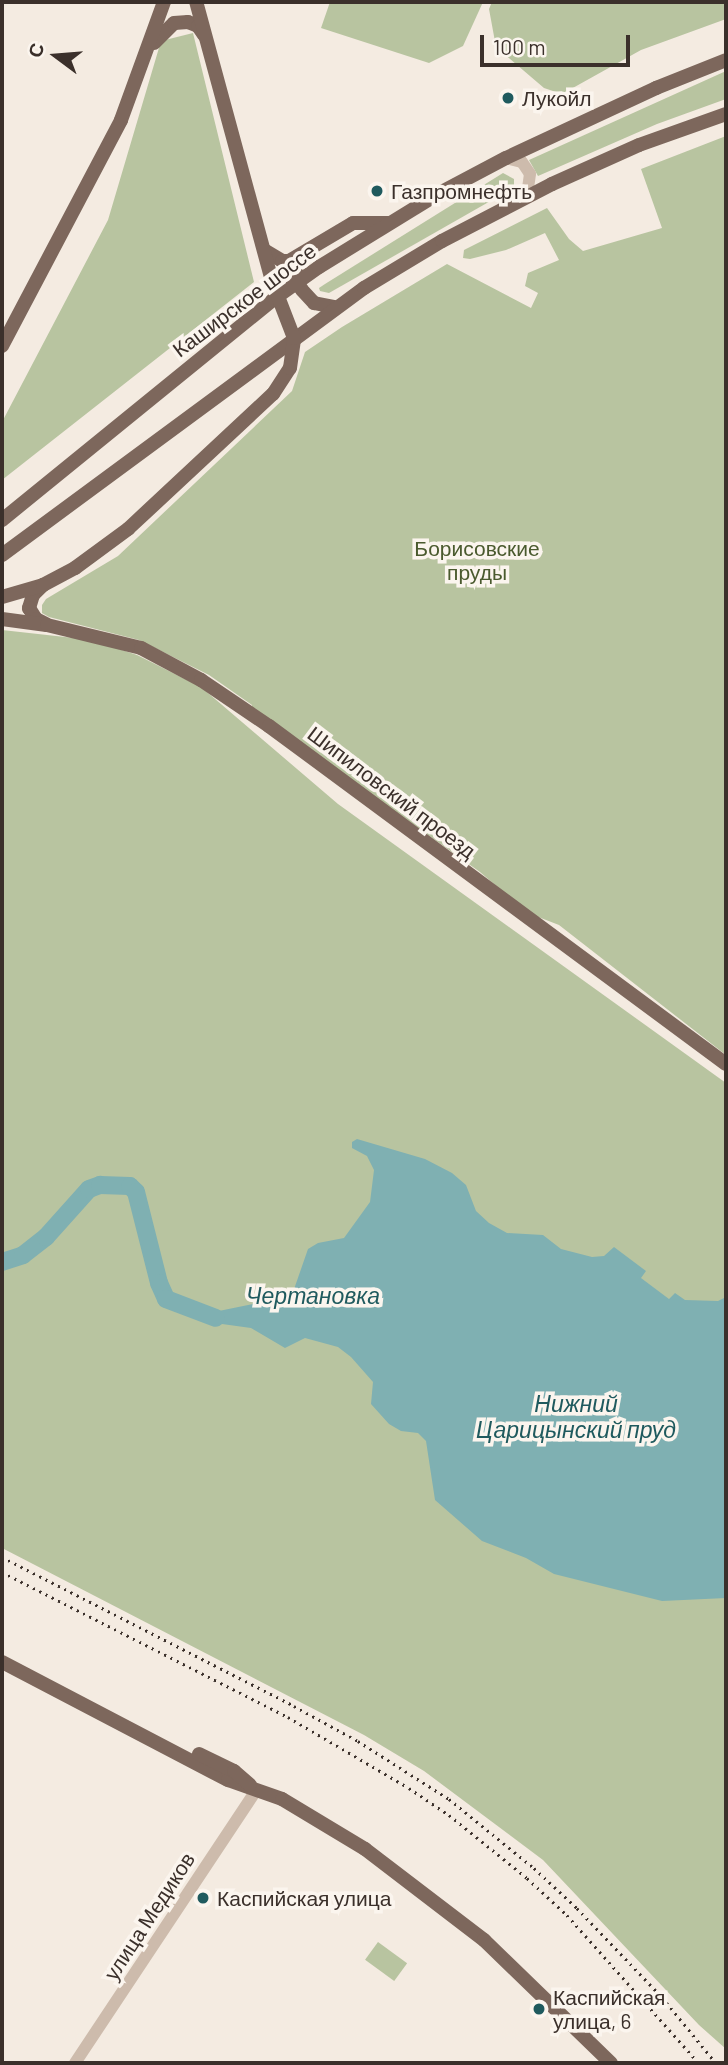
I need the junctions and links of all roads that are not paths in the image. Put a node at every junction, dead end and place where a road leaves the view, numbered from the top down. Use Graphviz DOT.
graph roads {
  1 [pos="164,2"];
  2 [pos="196,2"];
  3 [pos="207,39"];
  4 [pos="144,59"];
  5 [pos="726,60"];
  6 [pos="726,114"];
  7 [pos="506,158"];
  8 [pos="520,202"];
  9 [pos="390,223"];
  10 [pos="264,250"];
  11 [pos="304,253"];
  12 [pos="297,282"];
  13 [pos="278,296"];
  14 [pos="335,307"];
  15 [pos="294,338"];
  16 [pos="2,346"];
  17 [pos="2,520"];
  18 [pos="2,555"];
  19 [pos="43,585"];
  20 [pos="2,597"];
  21 [pos="2,619"];
  22 [pos="47,625"];
  23 [pos="726,1064"];
  24 [pos="2,1660"];
  25 [pos="256,1791"];
  26 [pos="75,2063"];
  27 [pos="611,2063"];
  1 -- 4 [label="main road"];
  2 -- 3 [label="main road"];
  3 -- 4 [label="main road"];
  3 -- 10 [label="main road"];
  4 -- 16 [label="main road"];
  5 -- 7 [label="main road, Каширское шоссе"];
  6 -- 8 [label="main road"];
  7 -- 8 [label="street"];
  7 -- 9 [label="main road, Каширское шоссе"];
  8 -- 14 [label="main road"];
  9 -- 11 [label="main road"];
  9 -- 12 [label="main road, Каширское шоссе"];
  10 -- 11 [label="main road"];
  10 -- 13 [label="main road"];
  11 -- 12 [label="main road"];
  12 -- 13 [label="main road, Каширское шоссе"];
  12 -- 14 [label="main road"];
  13 -- 15 [label="main road"];
  13 -- 17 [label="main road, Каширское шоссе"];
  14 -- 15 [label="main road"];
  15 -- 18 [label="main road"];
  15 -- 19 [label="main road"];
  19 -- 20 [label="main road"];
  19 -- 22 [label="main road"];
  21 -- 22 [label="main road, Шипиловский проезд"];
  22 -- 23 [label="main road, Шипиловский проезд"];
  24 -- 25 [label="main road"];
  25 -- 26 [label="street, улица Медиков"];
  25 -- 27 [label="main road"];
}
